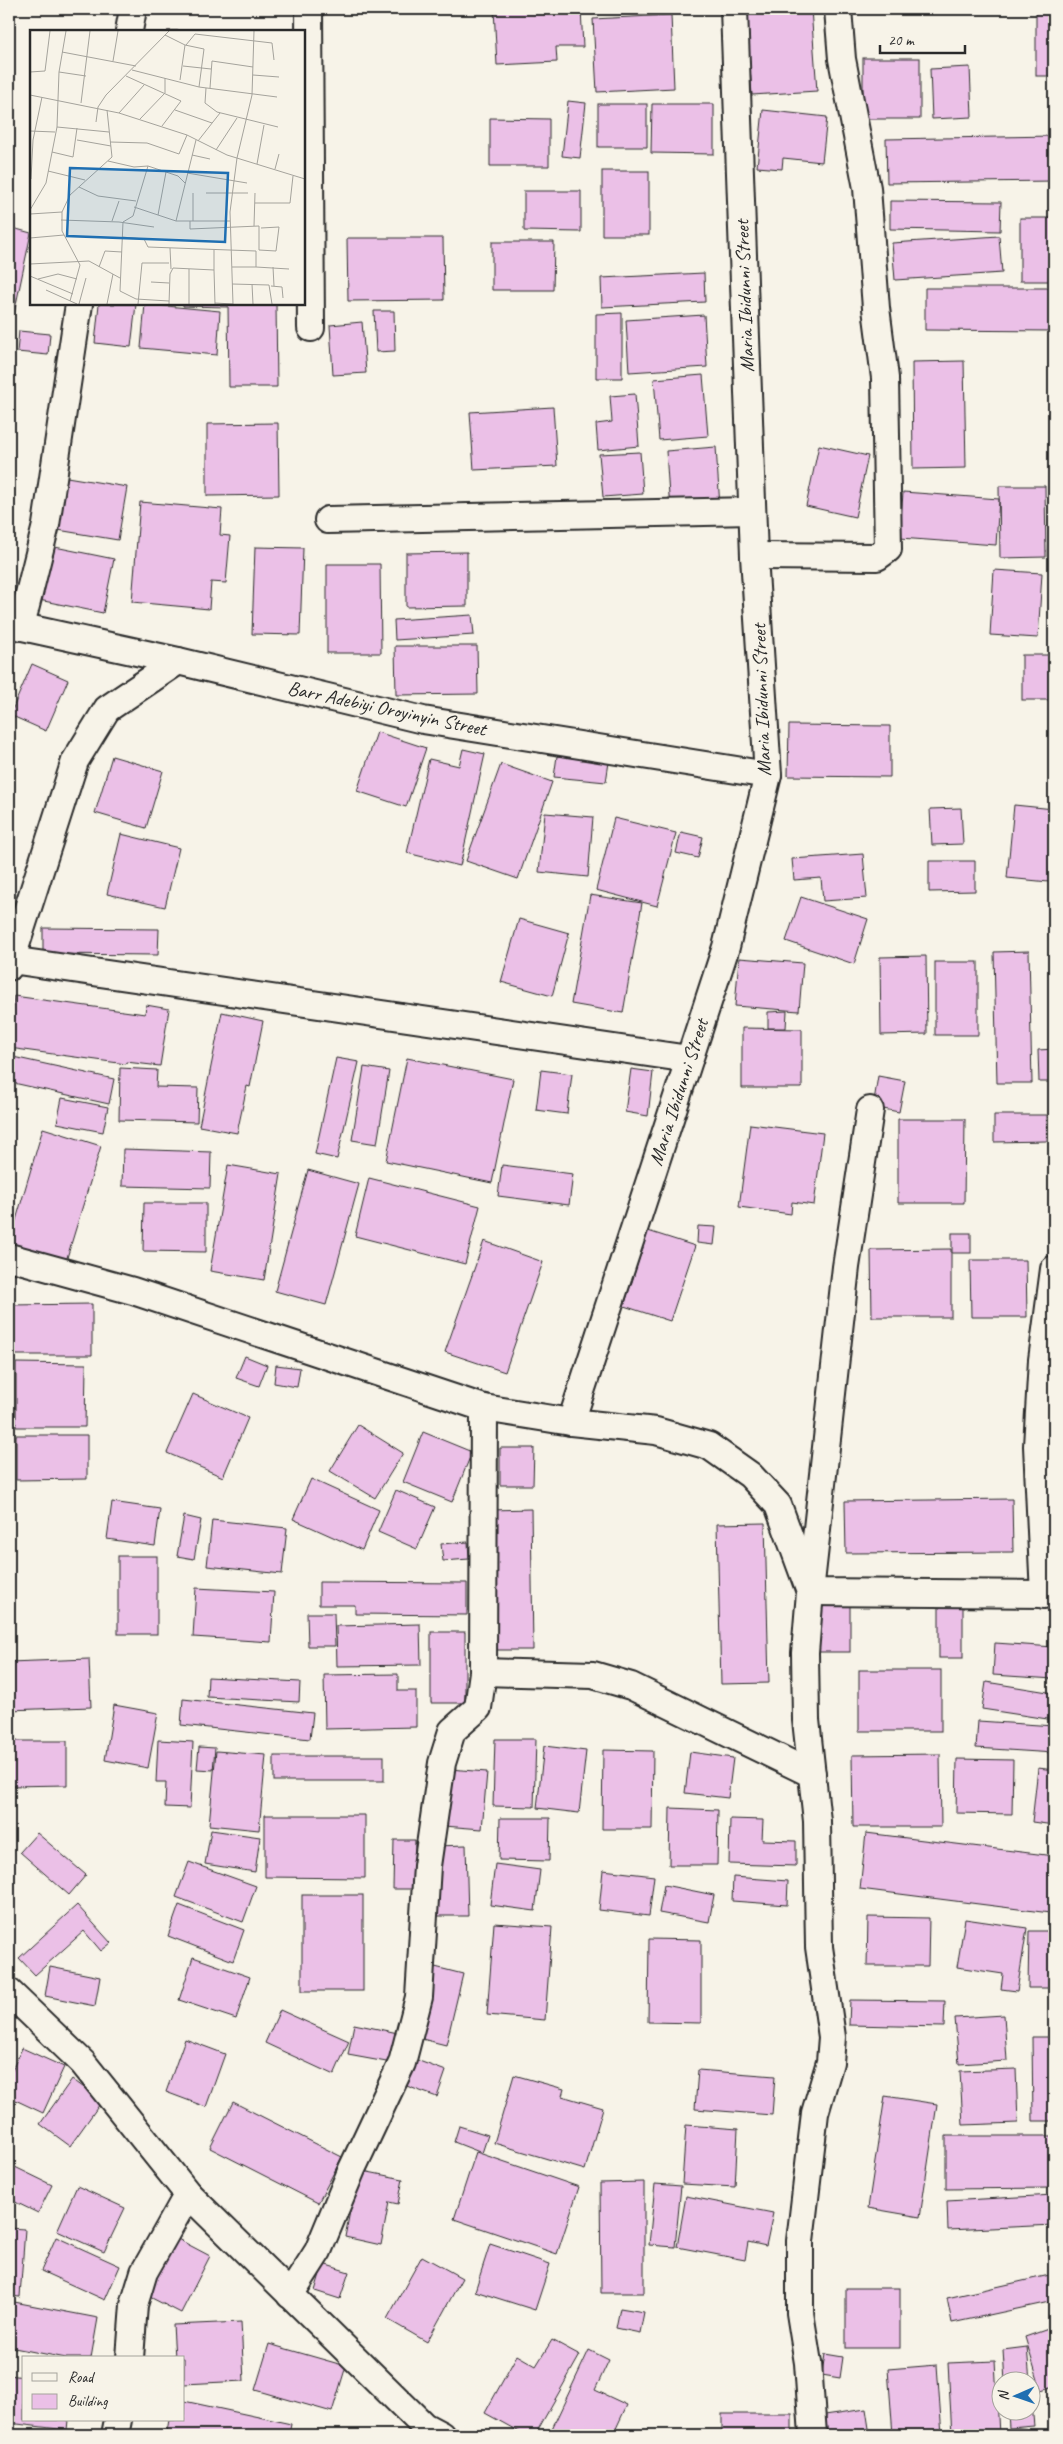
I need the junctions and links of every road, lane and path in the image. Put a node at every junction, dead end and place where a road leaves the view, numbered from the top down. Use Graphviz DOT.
graph roads {
  1 [pos="133,9"];
  2 [pos="309,9"];
  3 [pos="734,9"];
  4 [pos="838,9"];
  5 [pos="129,30"];
  6 [pos="79,305"];
  7 [pos="311,328"];
  8 [pos="752,511"];
  9 [pos="328,520"];
  10 [pos="754,556"];
  11 [pos="15,625"];
  12 [pos="178,661"];
  13 [pos="768,775"];
  14 [pos="10,963"];
  15 [pos="689,1059"];
  16 [pos="870,1110"];
  17 [pos="9,1257"];
  18 [pos="1054,1269"];
  19 [pos="484,1408"];
  20 [pos="571,1422"];
  21 [pos="810,1592"];
  22 [pos="1049,1594"];
  23 [pos="483,1672"];
  24 [pos="812,1774"];
  25 [pos="9,1992"];
  26 [pos="188,2194"];
  27 [pos="290,2295"];
  28 [pos="130,2356"];
  29 [pos="118,2422"];
  30 [pos="115,2435"];
  31 [pos="441,2435"];
  32 [pos="813,2435"];
  1 -- 5 [label="street"];
  2 -- 7 [label="street"];
  3 -- 8 [label="street, Maria Ibidunni Street"];
  4 -- 10 [label="street"];
  6 -- 11 [label="street"];
  8 -- 9 [label="street"];
  8 -- 10 [label="street, Maria Ibidunni Street"];
  10 -- 13 [label="street, Maria Ibidunni Street"];
  11 -- 12 [label="street, Barr Adebiyi Oroyinyin Street"];
  12 -- 13 [label="street, Barr Adebiyi Oroyinyin Street"];
  12 -- 14 [label="street"];
  13 -- 15 [label="street, Maria Ibidunni Street"];
  14 -- 15 [label="street"];
  15 -- 20 [label="street, Maria Ibidunni Street"];
  16 -- 21 [label="street"];
  17 -- 19 [label="street"];
  18 -- 22 [label="street"];
  19 -- 20 [label="street"];
  19 -- 23 [label="street"];
  20 -- 21 [label="street"];
  21 -- 22 [label="street"];
  21 -- 24 [label="street"];
  23 -- 24 [label="street"];
  23 -- 27 [label="street"];
  24 -- 32 [label="street"];
  25 -- 26 [label="street"];
  26 -- 27 [label="street"];
  26 -- 28 [label="street"];
  27 -- 31 [label="street"];
  29 -- 30 [label="street"];
}
